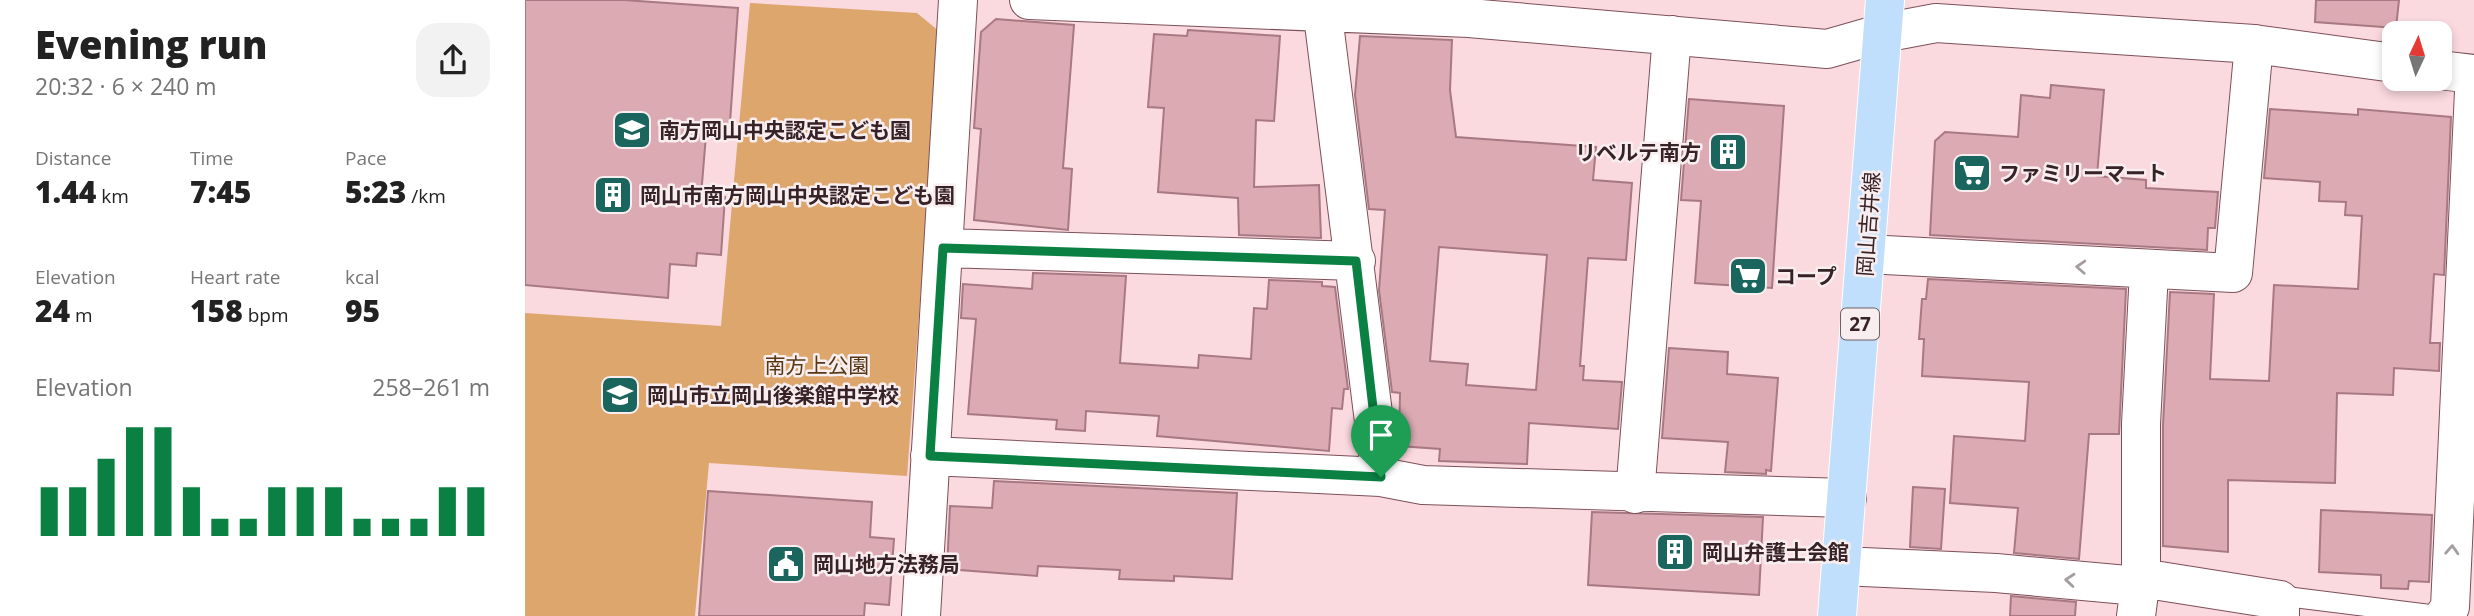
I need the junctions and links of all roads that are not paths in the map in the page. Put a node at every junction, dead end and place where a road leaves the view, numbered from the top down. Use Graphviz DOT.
graph roads {
  1 [pos="958,0"];
  2 [pos="1029,0"];
  3 [pos="1068,1"];
  4 [pos="1322,7"];
  5 [pos="1470,9"];
  6 [pos="1884,16"];
  7 [pos="1655,23"];
  8 [pos="2255,44"];
  9 [pos="2382,62"];
  10 [pos="2452,71"];
  11 [pos="2474,74"];
  12 [pos="2474,91"];
  13 [pos="943,248"];
  14 [pos="1866,254"];
  15 [pos="1356,261"];
  16 [pos="2149,271"];
  17 [pos="930,456"];
  18 [pos="1381,477"];
  19 [pos="1635,494"];
  20 [pos="1847,498"];
  21 [pos="1841,566"];
  22 [pos="2138,593"];
  23 [pos="2280,608"];
  24 [pos="921,616"];
  25 [pos="1837,616"];
  26 [pos="2443,616"];
  1 -- 13 [label="street"];
  2 -- 3 [label="street"];
  3 -- 4 [label="street"];
  4 -- 5 [label="street"];
  4 -- 15 [label="street"];
  5 -- 7 [label="street"];
  6 -- 7 [label="street"];
  6 -- 8 [label="street"];
  6 -- 14 [label="main road, 岡山吉井線 / 27"];
  7 -- 19 [label="street"];
  8 -- 9 [label="street"];
  8 -- 16 [label="street"];
  10 -- 11 [label="street"];
  26 -- 12 [label="street, one-way"];
  13 -- 15 [label="street"];
  13 -- 17 [label="street"];
  16 -- 14 [label="street, one-way"];
  14 -- 20 [label="main road, 岡山吉井線 / 27"];
  15 -- 18 [label="street"];
  16 -- 22 [label="street"];
  17 -- 18 [label="street"];
  17 -- 24 [label="street"];
  18 -- 19 [label="street"];
  19 -- 20 [label="street"];
  20 -- 21 [label="main road, 岡山吉井線 / 27"];
  22 -- 21 [label="street, one-way"];
  21 -- 25 [label="main road, 岡山吉井線 / 27"];
  22 -- 23 [label="street"];
  23 -- 26 [label="lane"];
}
